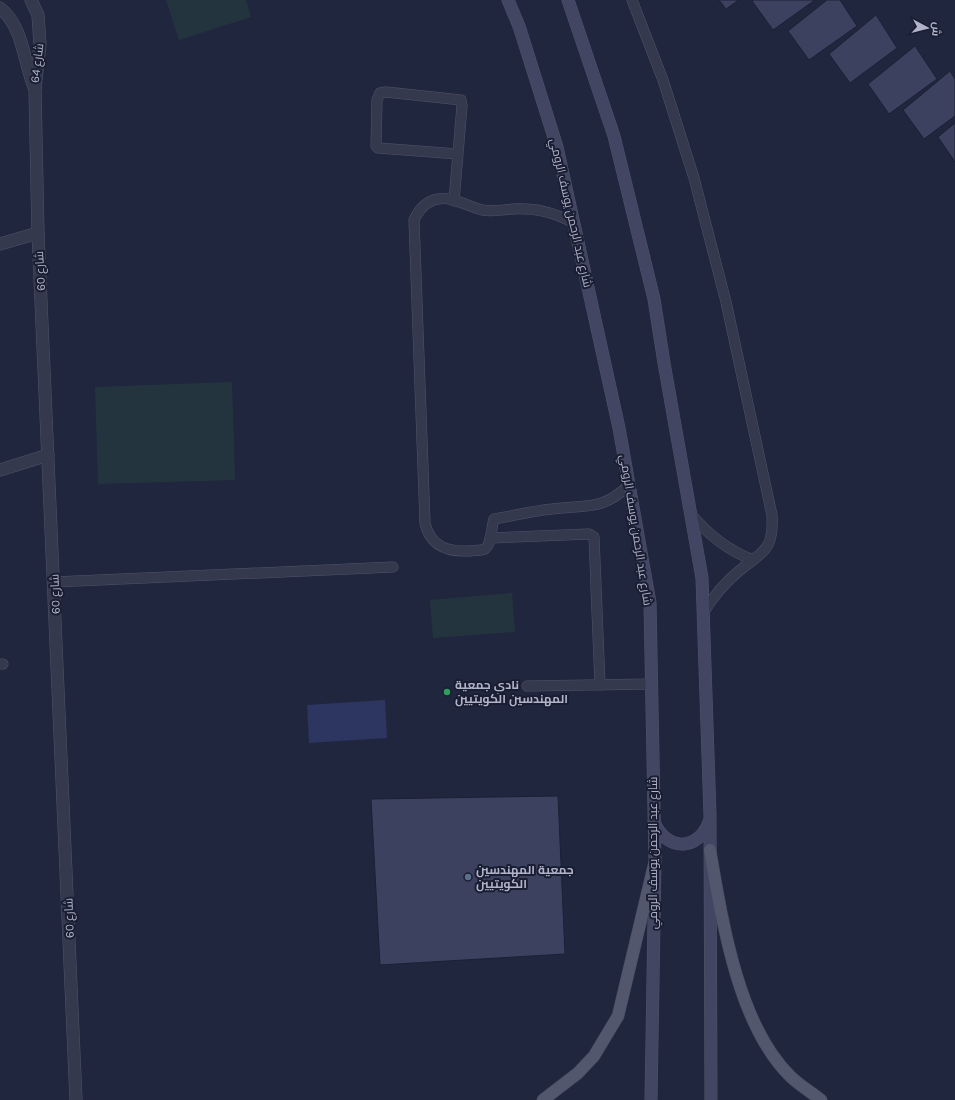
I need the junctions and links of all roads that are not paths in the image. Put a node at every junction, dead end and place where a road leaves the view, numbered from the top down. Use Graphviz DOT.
graph roads {
  1 [pos="31,0"];
  2 [pos="508,0"];
  3 [pos="568,0"];
  4 [pos="632,0"];
  5 [pos="0,8"];
  6 [pos="35,89"];
  7 [pos="458,154"];
  8 [pos="454,201"];
  9 [pos="574,223"];
  10 [pos="38,233"];
  11 [pos="0,244"];
  12 [pos="48,455"];
  13 [pos="0,470"];
  14 [pos="629,485"];
  15 [pos="690,512"];
  16 [pos="490,538"];
  17 [pos="753,560"];
  18 [pos="393,567"];
  19 [pos="54,582"];
  20 [pos="703,613"];
  21 [pos="651,684"];
  22 [pos="600,685"];
  23 [pos="527,686"];
  24 [pos="654,813"];
  25 [pos="710,814"];
  26 [pos="710,850"];
  27 [pos="655,861"];
  28 [pos="76,1100"];
  29 [pos="543,1100"];
  30 [pos="651,1100"];
  31 [pos="711,1100"];
  32 [pos="821,1100"];
  1 -- 6 [label="street, شارع 64"];
  2 -- 9 [label="main road, شارع عبد الرحمن يوسف الرومي"];
  3 -- 15 [label="main road"];
  4 -- 17 [label="lane"];
  5 -- 6 [label="street, شارع 64"];
  6 -- 10 [label="street, شارع 60"];
  7 -- 7 [label="lane"];
  7 -- 8 [label="lane"];
  8 -- 9 [label="lane"];
  8 -- 16 [label="lane"];
  9 -- 14 [label="main road, شارع عبد الرحمن يوسف الرومي"];
  10 -- 11 [label="street"];
  10 -- 12 [label="street, شارع 60"];
  12 -- 13 [label="street"];
  12 -- 19 [label="street, شارع 60"];
  14 -- 16 [label="lane"];
  14 -- 21 [label="main road, شارع عبد الرحمن يوسف الرومي"];
  15 -- 17 [label="lane"];
  15 -- 20 [label="main road"];
  16 -- 22 [label="lane"];
  17 -- 20 [label="lane"];
  18 -- 19 [label="lane"];
  19 -- 28 [label="street, شارع 60"];
  20 -- 25 [label="main road"];
  21 -- 22 [label="lane"];
  21 -- 24 [label="main road, شارع عبد الرحمن يوسف الرومي"];
  22 -- 23 [label="lane"];
  24 -- 25 [label="main road"];
  24 -- 27 [label="main road, شارع عبد الرحمن يوسف الرومي"];
  25 -- 26 [label="main road"];
  26 -- 31 [label="main road"];
  26 -- 32 [label="main road"];
  27 -- 29 [label="main road"];
  27 -- 30 [label="main road, شارع عبد الرحمن يوسف الرومي"];
}
